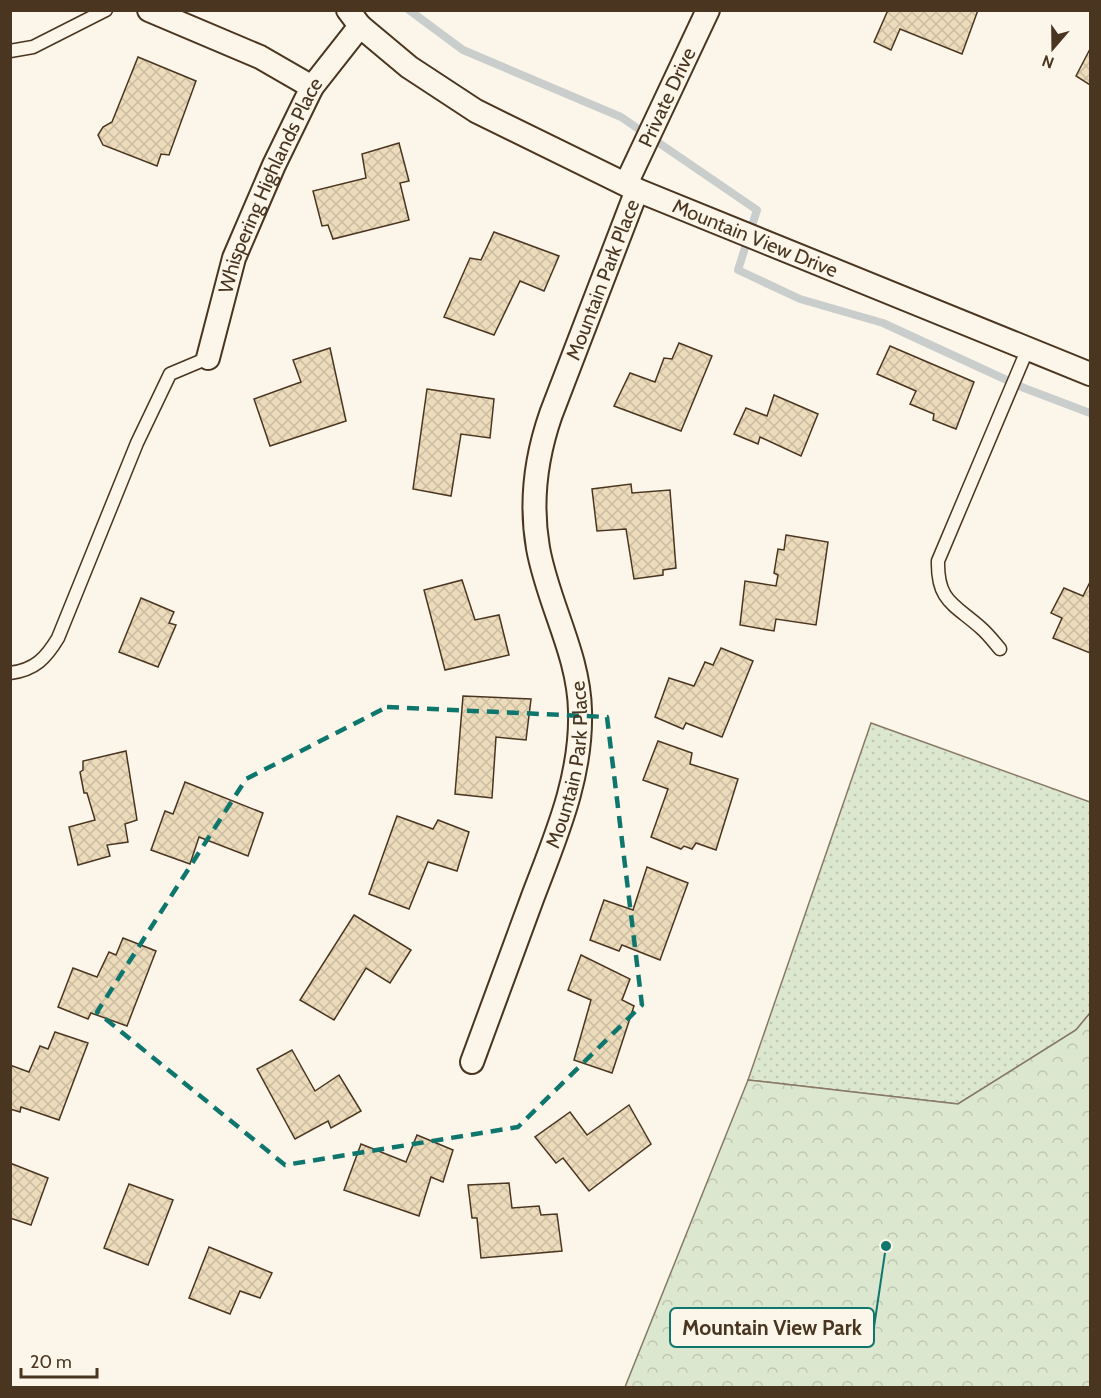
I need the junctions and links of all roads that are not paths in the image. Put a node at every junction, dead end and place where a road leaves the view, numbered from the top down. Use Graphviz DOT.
graph roads {
  1 [pos="106,10"];
  2 [pos="149,10"];
  3 [pos="708,10"];
  4 [pos="354,18"];
  5 [pos="10,51"];
  6 [pos="312,87"];
  7 [pos="632,187"];
  8 [pos="1028,348"];
  9 [pos="208,358"];
  10 [pos="1090,374"];
  11 [pos="1000,649"];
  12 [pos="10,674"];
  13 [pos="472,1062"];
  1 -- 5 [label="lane"];
  2 -- 6 [label="street"];
  3 -- 7 [label="street, Private Drive"];
  4 -- 6 [label="street, Whispering Highlands Place"];
  4 -- 7 [label="street, Mountain View Drive"];
  6 -- 9 [label="street, Whispering Highlands Place"];
  7 -- 8 [label="street, Mountain View Drive"];
  7 -- 13 [label="street, Mountain Park Place"];
  8 -- 10 [label="street, Mountain View Drive"];
  8 -- 11 [label="lane"];
  9 -- 12 [label="lane"];
}
